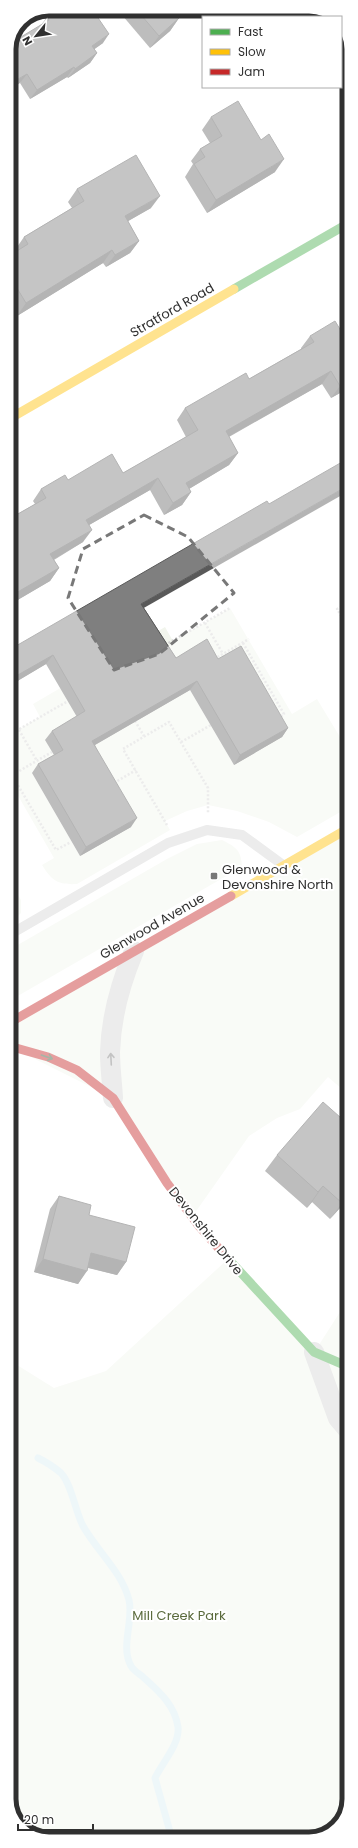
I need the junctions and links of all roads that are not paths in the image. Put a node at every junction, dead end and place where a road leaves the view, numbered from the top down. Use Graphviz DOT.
graph roads {
  1 [pos="342,227"];
  2 [pos="16,415"];
  3 [pos="342,832"];
  4 [pos="283,865"];
  5 [pos="16,931"];
  6 [pos="134,951"];
  7 [pos="16,1019"];
  8 [pos="16,1048"];
  9 [pos="113,1098"];
  10 [pos="314,1352"];
  11 [pos="342,1364"];
  12 [pos="342,1423"];
  1 -- 2 [label="street, Stratford Road"];
  3 -- 4 [label="street, Glenwood Avenue"];
  4 -- 5 [label="lane"];
  4 -- 6 [label="street, Glenwood Avenue"];
  6 -- 7 [label="street, Glenwood Avenue"];
  9 -- 6 [label="street, Devonshire Drive, one-way"];
  8 -- 9 [label="street, Devonshire Drive, one-way"];
  9 -- 10 [label="street, Devonshire Drive"];
  10 -- 11 [label="street, Devonshire Drive"];
  10 -- 12 [label="street, Devonshire Drive"];
}
